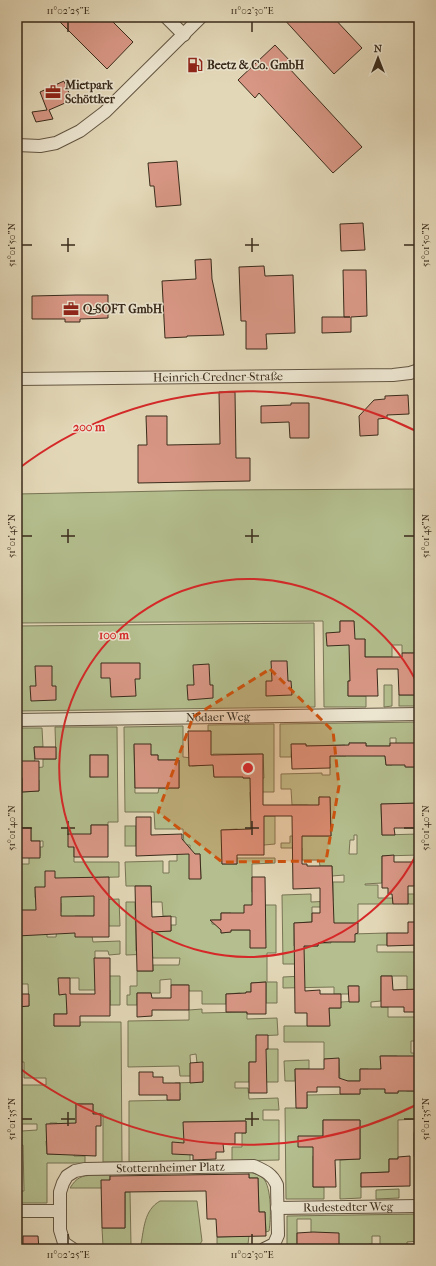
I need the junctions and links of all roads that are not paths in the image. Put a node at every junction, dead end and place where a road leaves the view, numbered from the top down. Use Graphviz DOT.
graph roads {
  1 [pos="166,17"];
  2 [pos="201,17"];
  3 [pos="184,35"];
  4 [pos="17,145"];
  5 [pos="419,370"];
  6 [pos="17,379"];
  7 [pos="419,714"];
  8 [pos="17,720"];
  9 [pos="419,1206"];
  10 [pos="277,1208"];
  11 [pos="17,1211"];
  12 [pos="60,1211"];
  13 [pos="73,1249"];
  14 [pos="264,1249"];
  1 -- 3 [label="street"];
  2 -- 3 [label="street"];
  3 -- 4 [label="street"];
  5 -- 6 [label="street, Heinrich-Credner-Straße"];
  7 -- 8 [label="street, Nödaer Weg"];
  9 -- 10 [label="street, Rudestedter Weg"];
  10 -- 12 [label="street, Stotternheimer Platz"];
  10 -- 14 [label="street, Stotternheimer Platz"];
  11 -- 12 [label="street"];
  12 -- 13 [label="street, Stotternheimer Platz"];
}
